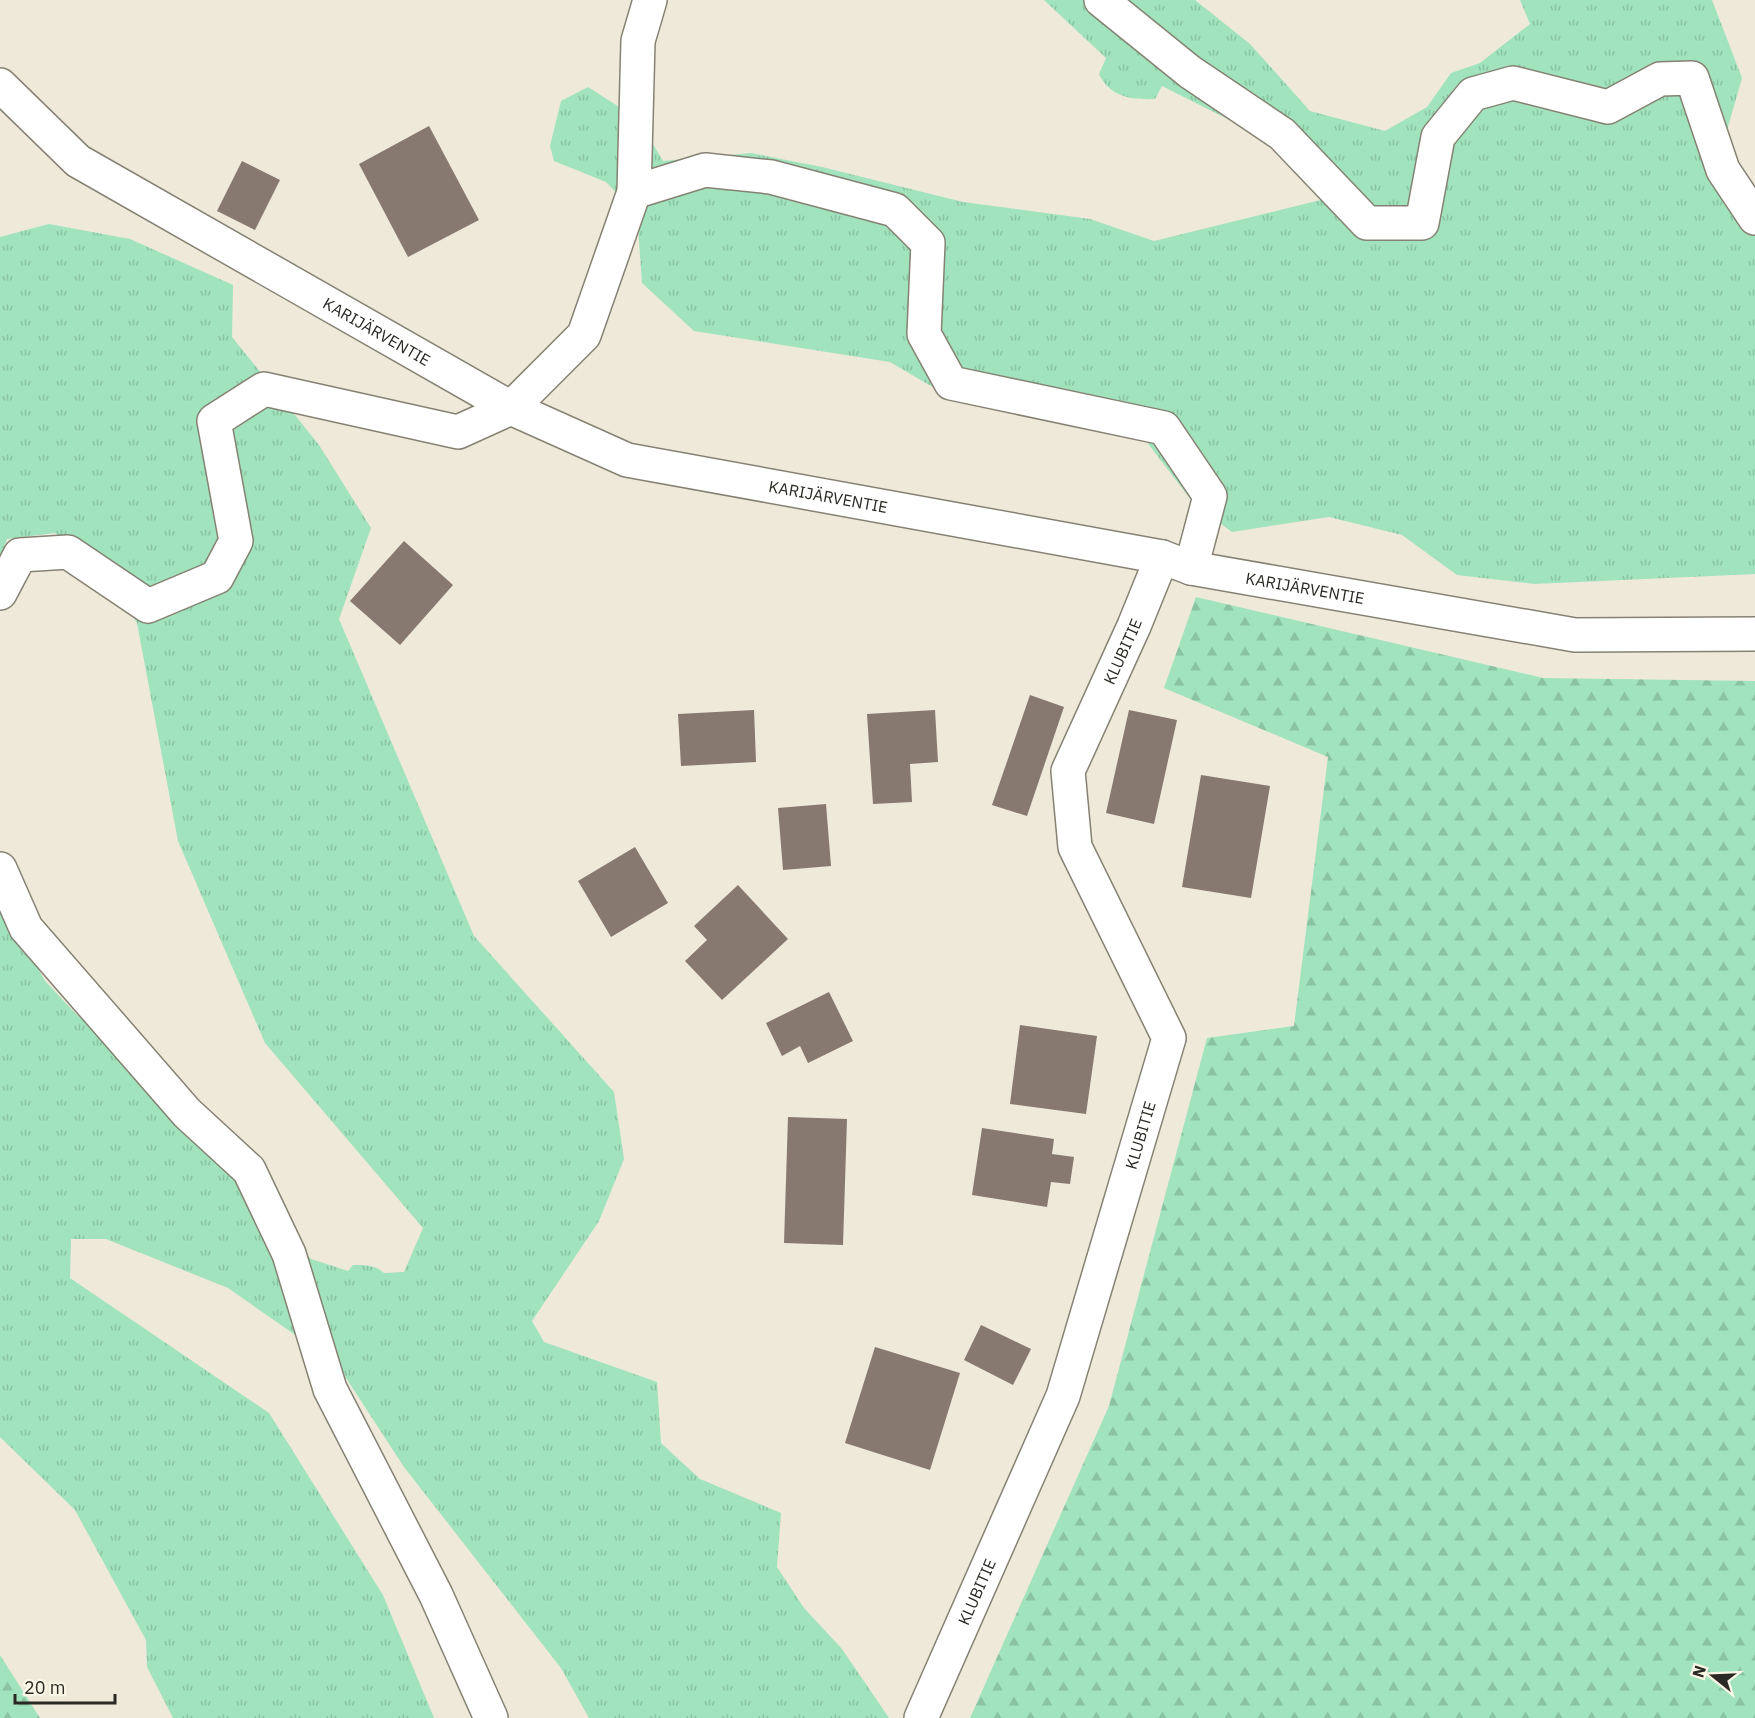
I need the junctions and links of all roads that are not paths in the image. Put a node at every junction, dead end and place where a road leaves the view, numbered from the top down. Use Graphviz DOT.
graph roads {
  1 [pos="650,0"];
  2 [pos="1101,0"];
  3 [pos="0,85"];
  4 [pos="634,192"];
  5 [pos="1755,218"];
  6 [pos="511,408"];
  7 [pos="1177,562"];
  8 [pos="0,593"];
  9 [pos="1755,634"];
  10 [pos="0,869"];
  11 [pos="491,1718"];
  12 [pos="921,1718"];
  1 -- 4 [label="street"];
  2 -- 5 [label="street"];
  3 -- 6 [label="street, KARIJÄRVENTIE"];
  4 -- 6 [label="street"];
  4 -- 7 [label="street, KLUBITIE"];
  6 -- 7 [label="street, KARIJÄRVENTIE"];
  6 -- 8 [label="street"];
  7 -- 9 [label="street, KARIJÄRVENTIE"];
  7 -- 12 [label="street, KLUBITIE"];
  10 -- 11 [label="street"];
}
